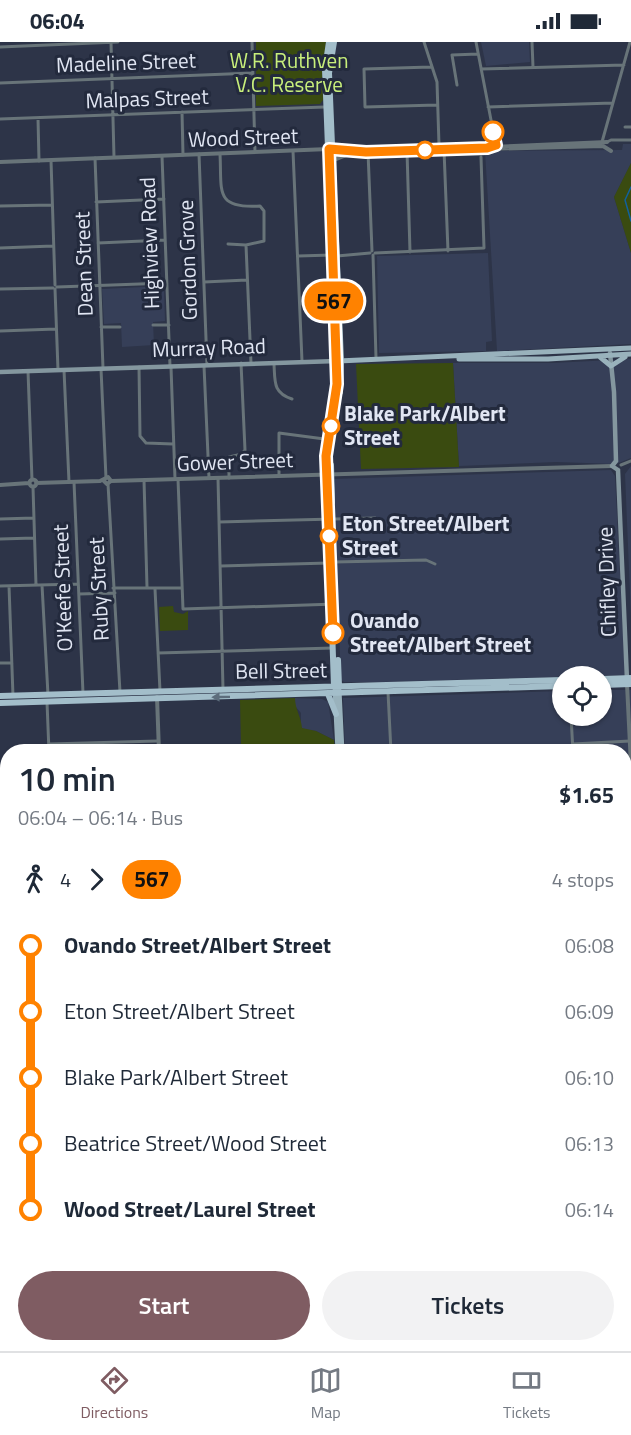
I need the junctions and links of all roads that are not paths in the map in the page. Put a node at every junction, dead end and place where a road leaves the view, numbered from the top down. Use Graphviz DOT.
graph roads {
  1 [pos="111,42"];
  2 [pos="118,42"];
  3 [pos="252,42"];
  4 [pos="329,42"];
  5 [pos="334,42"];
  6 [pos="424,42"];
  7 [pos="476,42"];
  8 [pos="532,42"];
  9 [pos="630,42"];
  10 [pos="0,47"];
  11 [pos="478,54"];
  12 [pos="328,62"];
  13 [pos="624,65"];
  14 [pos="431,67"];
  15 [pos="533,67"];
  16 [pos="481,69"];
  17 [pos="253,73"];
  18 [pos="112,78"];
  19 [pos="0,83"];
  20 [pos="457,85"];
  21 [pos="613,103"];
  22 [pos="437,105"];
  23 [pos="328,107"];
  24 [pos="488,107"];
  25 [pos="254,110"];
  26 [pos="182,112"];
  27 [pos="113,115"];
  28 [pos="38,118"];
  29 [pos="0,119"];
  30 [pos="631,127"];
  31 [pos="625,128"];
  32 [pos="631,140"];
  33 [pos="586,141"];
  34 [pos="603,144"];
  35 [pos="439,145"];
  36 [pos="496,147"];
  37 [pos="589,147"];
  38 [pos="331,150"];
  39 [pos="444,150"];
  40 [pos="293,151"];
  41 [pos="406,151"];
  42 [pos="255,152"];
  43 [pos="355,152"];
  44 [pos="368,152"];
  45 [pos="199,154"];
  46 [pos="220,154"];
  47 [pos="183,155"];
  48 [pos="162,156"];
  49 [pos="95,158"];
  50 [pos="114,158"];
  51 [pos="481,158"];
  52 [pos="51,160"];
  53 [pos="39,161"];
  54 [pos="0,162"];
  55 [pos="333,162"];
  56 [pos="164,199"];
  57 [pos="96,202"];
  58 [pos="52,205"];
  59 [pos="0,206"];
  60 [pos="333,208"];
  61 [pos="165,240"];
  62 [pos="98,243"];
  63 [pos="228,244"];
  64 [pos="246,245"];
  65 [pos="53,246"];
  66 [pos="0,248"];
  67 [pos="448,251"];
  68 [pos="410,252"];
  69 [pos="372,253"];
  70 [pos="337,255"];
  71 [pos="298,256"];
  72 [pos="248,280"];
  73 [pos="204,282"];
  74 [pos="167,283"];
  75 [pos="99,286"];
  76 [pos="55,287"];
  77 [pos="0,289"];
  78 [pos="153,325"];
  79 [pos="169,325"];
  80 [pos="101,327"];
  81 [pos="120,327"];
  82 [pos="56,329"];
  83 [pos="0,331"];
  84 [pos="631,348"];
  85 [pos="610,353"];
  86 [pos="631,354"];
  87 [pos="496,357"];
  88 [pos="600,357"];
  89 [pos="376,360"];
  90 [pos="302,361"];
  91 [pos="339,361"];
  92 [pos="274,362"];
  93 [pos="241,363"];
  94 [pos="251,363"];
  95 [pos="205,365"];
  96 [pos="171,366"];
  97 [pos="611,366"];
  98 [pos="138,367"];
  99 [pos="102,368"];
  100 [pos="57,370"];
  101 [pos="64,370"];
  102 [pos="28,371"];
  103 [pos="0,372"];
  104 [pos="292,399"];
  105 [pos="331,440"];
  106 [pos="173,444"];
  107 [pos="616,461"];
  108 [pos="631,461"];
  109 [pos="612,466"];
  110 [pos="619,468"];
  111 [pos="329,475"];
  112 [pos="279,476"];
  113 [pos="209,478"];
  114 [pos="218,478"];
  115 [pos="229,478"];
  116 [pos="177,479"];
  117 [pos="144,480"];
  118 [pos="107,481"];
  119 [pos="72,482"];
  120 [pos="33,483"];
  121 [pos="0,484"];
  122 [pos="34,518"];
  123 [pos="375,518"];
  124 [pos="0,519"];
  125 [pos="331,519"];
  126 [pos="219,522"];
  127 [pos="34,538"];
  128 [pos="0,539"];
  129 [pos="332,562"];
  130 [pos="435,564"];
  131 [pos="221,566"];
  132 [pos="78,584"];
  133 [pos="36,585"];
  134 [pos="42,585"];
  135 [pos="0,586"];
  136 [pos="9,586"];
  137 [pos="147,587"];
  138 [pos="182,588"];
  139 [pos="155,589"];
  140 [pos="114,590"];
  141 [pos="79,594"];
  142 [pos="334,604"];
  143 [pos="221,608"];
  144 [pos="628,621"];
  145 [pos="222,651"];
  146 [pos="158,653"];
  147 [pos="335,653"];
  148 [pos="0,663"];
  149 [pos="12,663"];
  150 [pos="612,680"];
  151 [pos="629,681"];
  152 [pos="552,683"];
  153 [pos="612,684"];
  154 [pos="290,687"];
  155 [pos="426,687"];
  156 [pos="223,689"];
  157 [pos="160,690"];
  158 [pos="335,691"];
  159 [pos="120,692"];
  160 [pos="388,692"];
  161 [pos="301,694"];
  162 [pos="0,696"];
  163 [pos="13,696"];
  164 [pos="83,697"];
  165 [pos="47,698"];
  166 [pos="156,698"];
  167 [pos="0,703"];
  168 [pos="336,714"];
  169 [pos="338,724"];
  170 [pos="572,726"];
  171 [pos="158,741"];
  172 [pos="630,741"];
  173 [pos="49,744"];
  174 [pos="158,744"];
  175 [pos="339,744"];
  176 [pos="391,744"];
  177 [pos="573,744"];
  1 -- 2 [label="street"];
  1 -- 10 [label="street"];
  1 -- 18 [label="street"];
  3 -- 17 [label="street"];
  4 -- 12 [label="highway"];
  5 -- 12 [label="highway"];
  6 -- 14 [label="street"];
  7 -- 11 [label="street"];
  8 -- 15 [label="street"];
  9 -- 13 [label="street"];
  11 -- 16 [label="street"];
  11 -- 20 [label="street"];
  12 -- 23 [label="highway"];
  13 -- 15 [label="street"];
  13 -- 21 [label="street"];
  14 -- 22 [label="street"];
  14 -- 22 [label="street"];
  15 -- 16 [label="street"];
  16 -- 24 [label="street"];
  17 -- 18 [label="street, Madeline Street"];
  17 -- 25 [label="street"];
  18 -- 19 [label="street, Madeline Street"];
  18 -- 27 [label="street"];
  21 -- 24 [label="street"];
  21 -- 34 [label="street"];
  22 -- 35 [label="street"];
  23 -- 25 [label="street, Malpas Street"];
  23 -- 38 [label="highway"];
  24 -- 36 [label="street"];
  25 -- 26 [label="street, Malpas Street"];
  25 -- 42 [label="street"];
  26 -- 27 [label="street, Malpas Street"];
  26 -- 47 [label="street"];
  27 -- 28 [label="street, Malpas Street"];
  27 -- 50 [label="street"];
  28 -- 29 [label="street, Malpas Street"];
  28 -- 53 [label="street"];
  30 -- 31 [label="street"];
  32 -- 34 [label="street, Wood Street"];
  33 -- 34 [label="street, Wood Street"];
  33 -- 36 [label="street, Wood Street"];
  33 -- 37 [label="street"];
  34 -- 37 [label="street, Wood Street"];
  36 -- 37 [label="street, Wood Street"];
  36 -- 39 [label="street, Wood Street"];
  38 -- 40 [label="street, Wood Street"];
  38 -- 43 [label="street, Wood Street"];
  38 -- 55 [label="highway"];
  38 -- 60 [label="highway"];
  39 -- 41 [label="street, Wood Street"];
  39 -- 67 [label="street"];
  40 -- 42 [label="street, Wood Street"];
  40 -- 71 [label="street"];
  41 -- 44 [label="street, Wood Street"];
  41 -- 68 [label="street"];
  42 -- 46 [label="street, Wood Street"];
  43 -- 44 [label="street, Wood Street"];
  43 -- 55 [label="street"];
  44 -- 69 [label="street"];
  45 -- 46 [label="street, Wood Street"];
  45 -- 47 [label="street, Wood Street"];
  45 -- 73 [label="street, Gordon Grove"];
  46 -- 64 [label="street"];
  47 -- 48 [label="street, Wood Street"];
  48 -- 50 [label="street, Wood Street"];
  48 -- 56 [label="street, Highview Road"];
  49 -- 50 [label="street, Wood Street"];
  49 -- 52 [label="street, Wood Street"];
  49 -- 57 [label="street, Dean Street"];
  51 -- 67 [label="street"];
  52 -- 53 [label="street, Wood Street"];
  52 -- 58 [label="street"];
  53 -- 54 [label="street, Wood Street"];
  55 -- 60 [label="highway"];
  56 -- 57 [label="street"];
  56 -- 61 [label="street, Highview Road"];
  57 -- 62 [label="street, Dean Street"];
  58 -- 59 [label="street"];
  58 -- 65 [label="street"];
  60 -- 70 [label="highway"];
  61 -- 62 [label="street"];
  61 -- 74 [label="street, Highview Road"];
  62 -- 75 [label="street, Dean Street"];
  63 -- 64 [label="street"];
  64 -- 72 [label="street"];
  65 -- 66 [label="street"];
  65 -- 76 [label="street"];
  67 -- 68 [label="street"];
  68 -- 69 [label="street"];
  69 -- 70 [label="street"];
  69 -- 89 [label="street"];
  70 -- 71 [label="street"];
  70 -- 91 [label="highway"];
  71 -- 90 [label="street"];
  72 -- 73 [label="street"];
  72 -- 94 [label="street"];
  73 -- 95 [label="street, Gordon Grove"];
  74 -- 75 [label="street"];
  74 -- 79 [label="street, Highview Road"];
  75 -- 76 [label="street"];
  75 -- 80 [label="street, Dean Street"];
  76 -- 77 [label="street"];
  76 -- 82 [label="street"];
  78 -- 79 [label="street"];
  79 -- 96 [label="street, Highview Road"];
  80 -- 81 [label="street"];
  80 -- 99 [label="street, Dean Street"];
  82 -- 83 [label="street"];
  82 -- 100 [label="street"];
  84 -- 85 [label="main road, Murray Road"];
  85 -- 86 [label="main road, Murray Road"];
  85 -- 87 [label="main road, Murray Road"];
  85 -- 88 [label="main road, Murray Road"];
  85 -- 97 [label="main road"];
  86 -- 97 [label="main road"];
  87 -- 88 [label="main road, Murray Road"];
  87 -- 89 [label="main road, Murray Road"];
  88 -- 97 [label="main road"];
  89 -- 91 [label="main road, Murray Road"];
  90 -- 91 [label="main road, Murray Road"];
  90 -- 92 [label="main road, Murray Road"];
  91 -- 105 [label="highway"];
  92 -- 94 [label="main road, Murray Road"];
  92 -- 104 [label="street"];
  93 -- 94 [label="main road, Murray Road"];
  93 -- 95 [label="main road, Murray Road"];
  93 -- 115 [label="street"];
  95 -- 96 [label="main road, Murray Road"];
  95 -- 113 [label="street, Gordon Grove"];
  96 -- 98 [label="main road, Murray Road"];
  96 -- 106 [label="street, Highview Road"];
  97 -- 107 [label="main road"];
  98 -- 99 [label="main road, Murray Road"];
  98 -- 106 [label="street"];
  99 -- 101 [label="main road, Murray Road"];
  99 -- 118 [label="street, Dean Street"];
  100 -- 101 [label="main road, Murray Road"];
  100 -- 102 [label="main road, Murray Road"];
  101 -- 119 [label="street, O'Keefe Street"];
  102 -- 103 [label="main road, Murray Road"];
  102 -- 120 [label="street"];
  105 -- 111 [label="highway"];
  105 -- 112 [label="street"];
  106 -- 116 [label="street, Highview Road"];
  107 -- 109 [label="main road"];
  107 -- 110 [label="main road"];
  108 -- 110 [label="street"];
  109 -- 110 [label="main road"];
  109 -- 111 [label="street, Gower Street"];
  110 -- 144 [label="main road, Chifley Drive"];
  111 -- 112 [label="street, Gower Street"];
  111 -- 125 [label="highway"];
  112 -- 115 [label="street, Gower Street"];
  113 -- 114 [label="street, Gower Street"];
  113 -- 116 [label="street, Gower Street"];
  114 -- 115 [label="street, Gower Street"];
  114 -- 126 [label="street"];
  116 -- 117 [label="street, Gower Street"];
  116 -- 138 [label="street, Highview Road"];
  117 -- 118 [label="street, Gower Street"];
  117 -- 137 [label="street"];
  118 -- 119 [label="street, Gower Street"];
  118 -- 140 [label="street, Ruby Street"];
  119 -- 120 [label="street, Gower Street"];
  119 -- 132 [label="street, O'Keefe Street"];
  120 -- 121 [label="street, Gower Street"];
  120 -- 122 [label="street"];
  122 -- 124 [label="street"];
  122 -- 127 [label="street"];
  123 -- 125 [label="street"];
  125 -- 126 [label="street"];
  125 -- 129 [label="highway"];
  126 -- 131 [label="street"];
  127 -- 128 [label="street"];
  127 -- 133 [label="street"];
  129 -- 130 [label="street"];
  129 -- 131 [label="street"];
  129 -- 142 [label="highway"];
  131 -- 143 [label="street"];
  132 -- 134 [label="street"];
  132 -- 141 [label="street, O'Keefe Street"];
  133 -- 134 [label="street"];
  133 -- 136 [label="street"];
  134 -- 165 [label="street"];
  135 -- 136 [label="street"];
  136 -- 149 [label="street"];
  137 -- 139 [label="street"];
  137 -- 140 [label="street"];
  138 -- 139 [label="street"];
  138 -- 143 [label="street"];
  139 -- 146 [label="street"];
  140 -- 141 [label="street"];
  140 -- 159 [label="street, Ruby Street"];
  141 -- 164 [label="street, O'Keefe Street"];
  142 -- 143 [label="street"];
  142 -- 147 [label="highway"];
  143 -- 145 [label="street"];
  144 -- 151 [label="main road, Chifley Drive"];
  145 -- 146 [label="street"];
  145 -- 147 [label="street"];
  145 -- 156 [label="street"];
  146 -- 157 [label="street"];
  147 -- 158 [label="highway"];
  148 -- 149 [label="street"];
  149 -- 163 [label="street"];
  150 -- 151 [label="highway"];
  151 -- 153 [label="highway"];
  151 -- 172 [label="street, Chifley Drive"];
  152 -- 155 [label="highway, Bell Street"];
  154 -- 156 [label="highway, Bell Street"];
  154 -- 158 [label="highway, Bell Street"];
  154 -- 161 [label="highway"];
  155 -- 158 [label="highway, Bell Street"];
  155 -- 160 [label="highway, Bell Street"];
  156 -- 157 [label="highway, Bell Street"];
  157 -- 159 [label="highway, Bell Street"];
  157 -- 166 [label="street"];
  158 -- 160 [label="highway, Bell Street"];
  158 -- 161 [label="highway, Bell Street"];
  158 -- 168 [label="highway"];
  158 -- 169 [label="main road"];
  159 -- 164 [label="highway, Bell Street"];
  160 -- 176 [label="street"];
  161 -- 166 [label="highway, Bell Street, one-way"];
  162 -- 163 [label="highway, Bell Street"];
  163 -- 165 [label="highway, Bell Street"];
  164 -- 165 [label="highway, Bell Street"];
  164 -- 166 [label="highway, Bell Street"];
  165 -- 167 [label="highway, Bell Street"];
  165 -- 173 [label="street"];
  166 -- 171 [label="street"];
  168 -- 169 [label="main road"];
  169 -- 175 [label="main road"];
  170 -- 177 [label="street"];
  171 -- 173 [label="street"];
  171 -- 174 [label="street"];
  172 -- 177 [label="street"];
}
